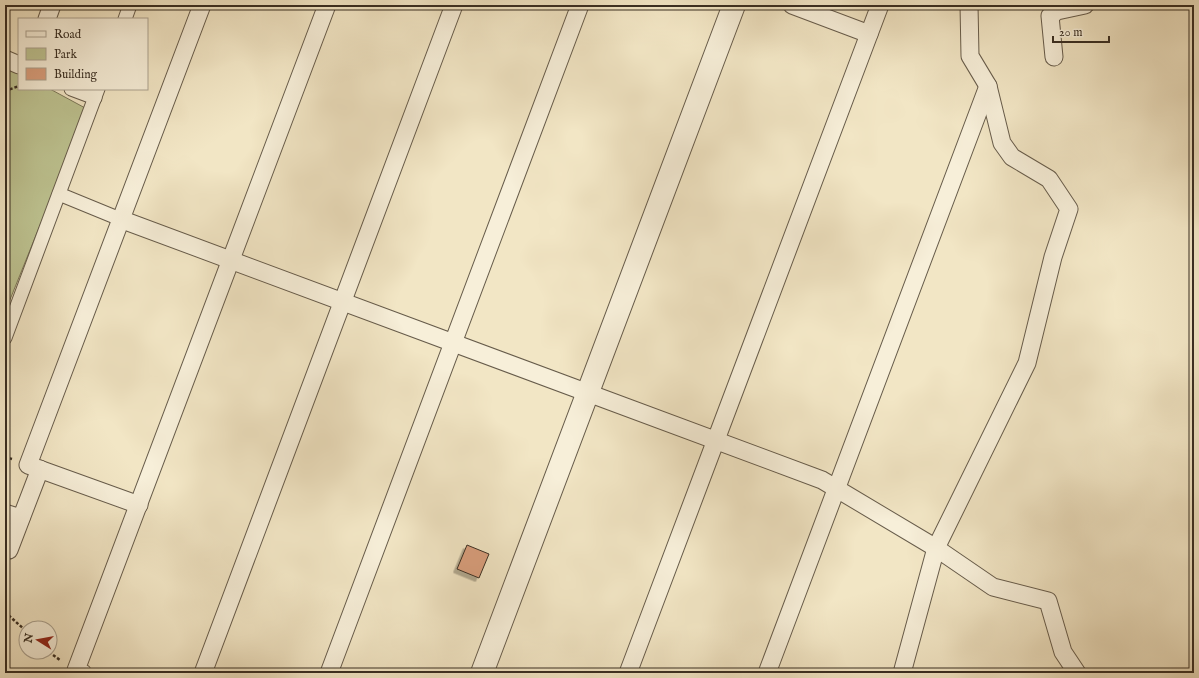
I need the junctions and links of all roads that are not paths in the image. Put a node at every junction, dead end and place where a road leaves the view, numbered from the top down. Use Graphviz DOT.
graph roads {
  1 [pos="52,5"];
  2 [pos="130,5"];
  3 [pos="202,5"];
  4 [pos="327,5"];
  5 [pos="454,5"];
  6 [pos="580,5"];
  7 [pos="734,5"];
  8 [pos="792,5"];
  9 [pos="880,5"];
  10 [pos="969,5"];
  11 [pos="1085,5"];
  12 [pos="47,18"];
  13 [pos="125,18"];
  14 [pos="869,34"];
  15 [pos="1054,57"];
  16 [pos="5,60"];
  17 [pos="18,65"];
  18 [pos="988,86"];
  19 [pos="76,90"];
  20 [pos="96,94"];
  21 [pos="59,194"];
  22 [pos="120,219"];
  23 [pos="231,260"];
  24 [pos="342,302"];
  25 [pos="5,338"];
  26 [pos="453,342"];
  27 [pos="587,394"];
  28 [pos="715,441"];
  29 [pos="40,469"];
  30 [pos="836,488"];
  31 [pos="138,505"];
  32 [pos="5,513"];
  33 [pos="21,518"];
  34 [pos="936,548"];
  35 [pos="9,550"];
  36 [pos="83,673"];
  37 [pos="203,673"];
  38 [pos="329,673"];
  39 [pos="482,673"];
  40 [pos="628,673"];
  41 [pos="767,673"];
  42 [pos="902,673"];
  43 [pos="1077,673"];
  1 -- 12 [label="street"];
  2 -- 13 [label="street"];
  3 -- 22 [label="street"];
  4 -- 23 [label="street"];
  5 -- 24 [label="street"];
  6 -- 26 [label="street"];
  7 -- 27 [label="street"];
  8 -- 14 [label="street"];
  9 -- 14 [label="street"];
  10 -- 18 [label="street"];
  11 -- 15 [label="street"];
  14 -- 28 [label="street"];
  16 -- 17 [label="street"];
  18 -- 30 [label="street"];
  18 -- 34 [label="street"];
  19 -- 20 [label="street"];
  20 -- 21 [label="street"];
  21 -- 22 [label="street"];
  21 -- 25 [label="street"];
  22 -- 23 [label="street"];
  22 -- 29 [label="street"];
  23 -- 24 [label="street"];
  23 -- 31 [label="street"];
  24 -- 26 [label="street"];
  24 -- 37 [label="street"];
  26 -- 27 [label="street"];
  26 -- 38 [label="street"];
  27 -- 28 [label="street"];
  27 -- 39 [label="street"];
  28 -- 30 [label="street"];
  28 -- 40 [label="street"];
  29 -- 31 [label="street"];
  29 -- 33 [label="street"];
  30 -- 34 [label="street"];
  30 -- 41 [label="street"];
  31 -- 36 [label="street"];
  32 -- 33 [label="street"];
  33 -- 35 [label="street"];
  34 -- 42 [label="street"];
  34 -- 43 [label="street"];
}
